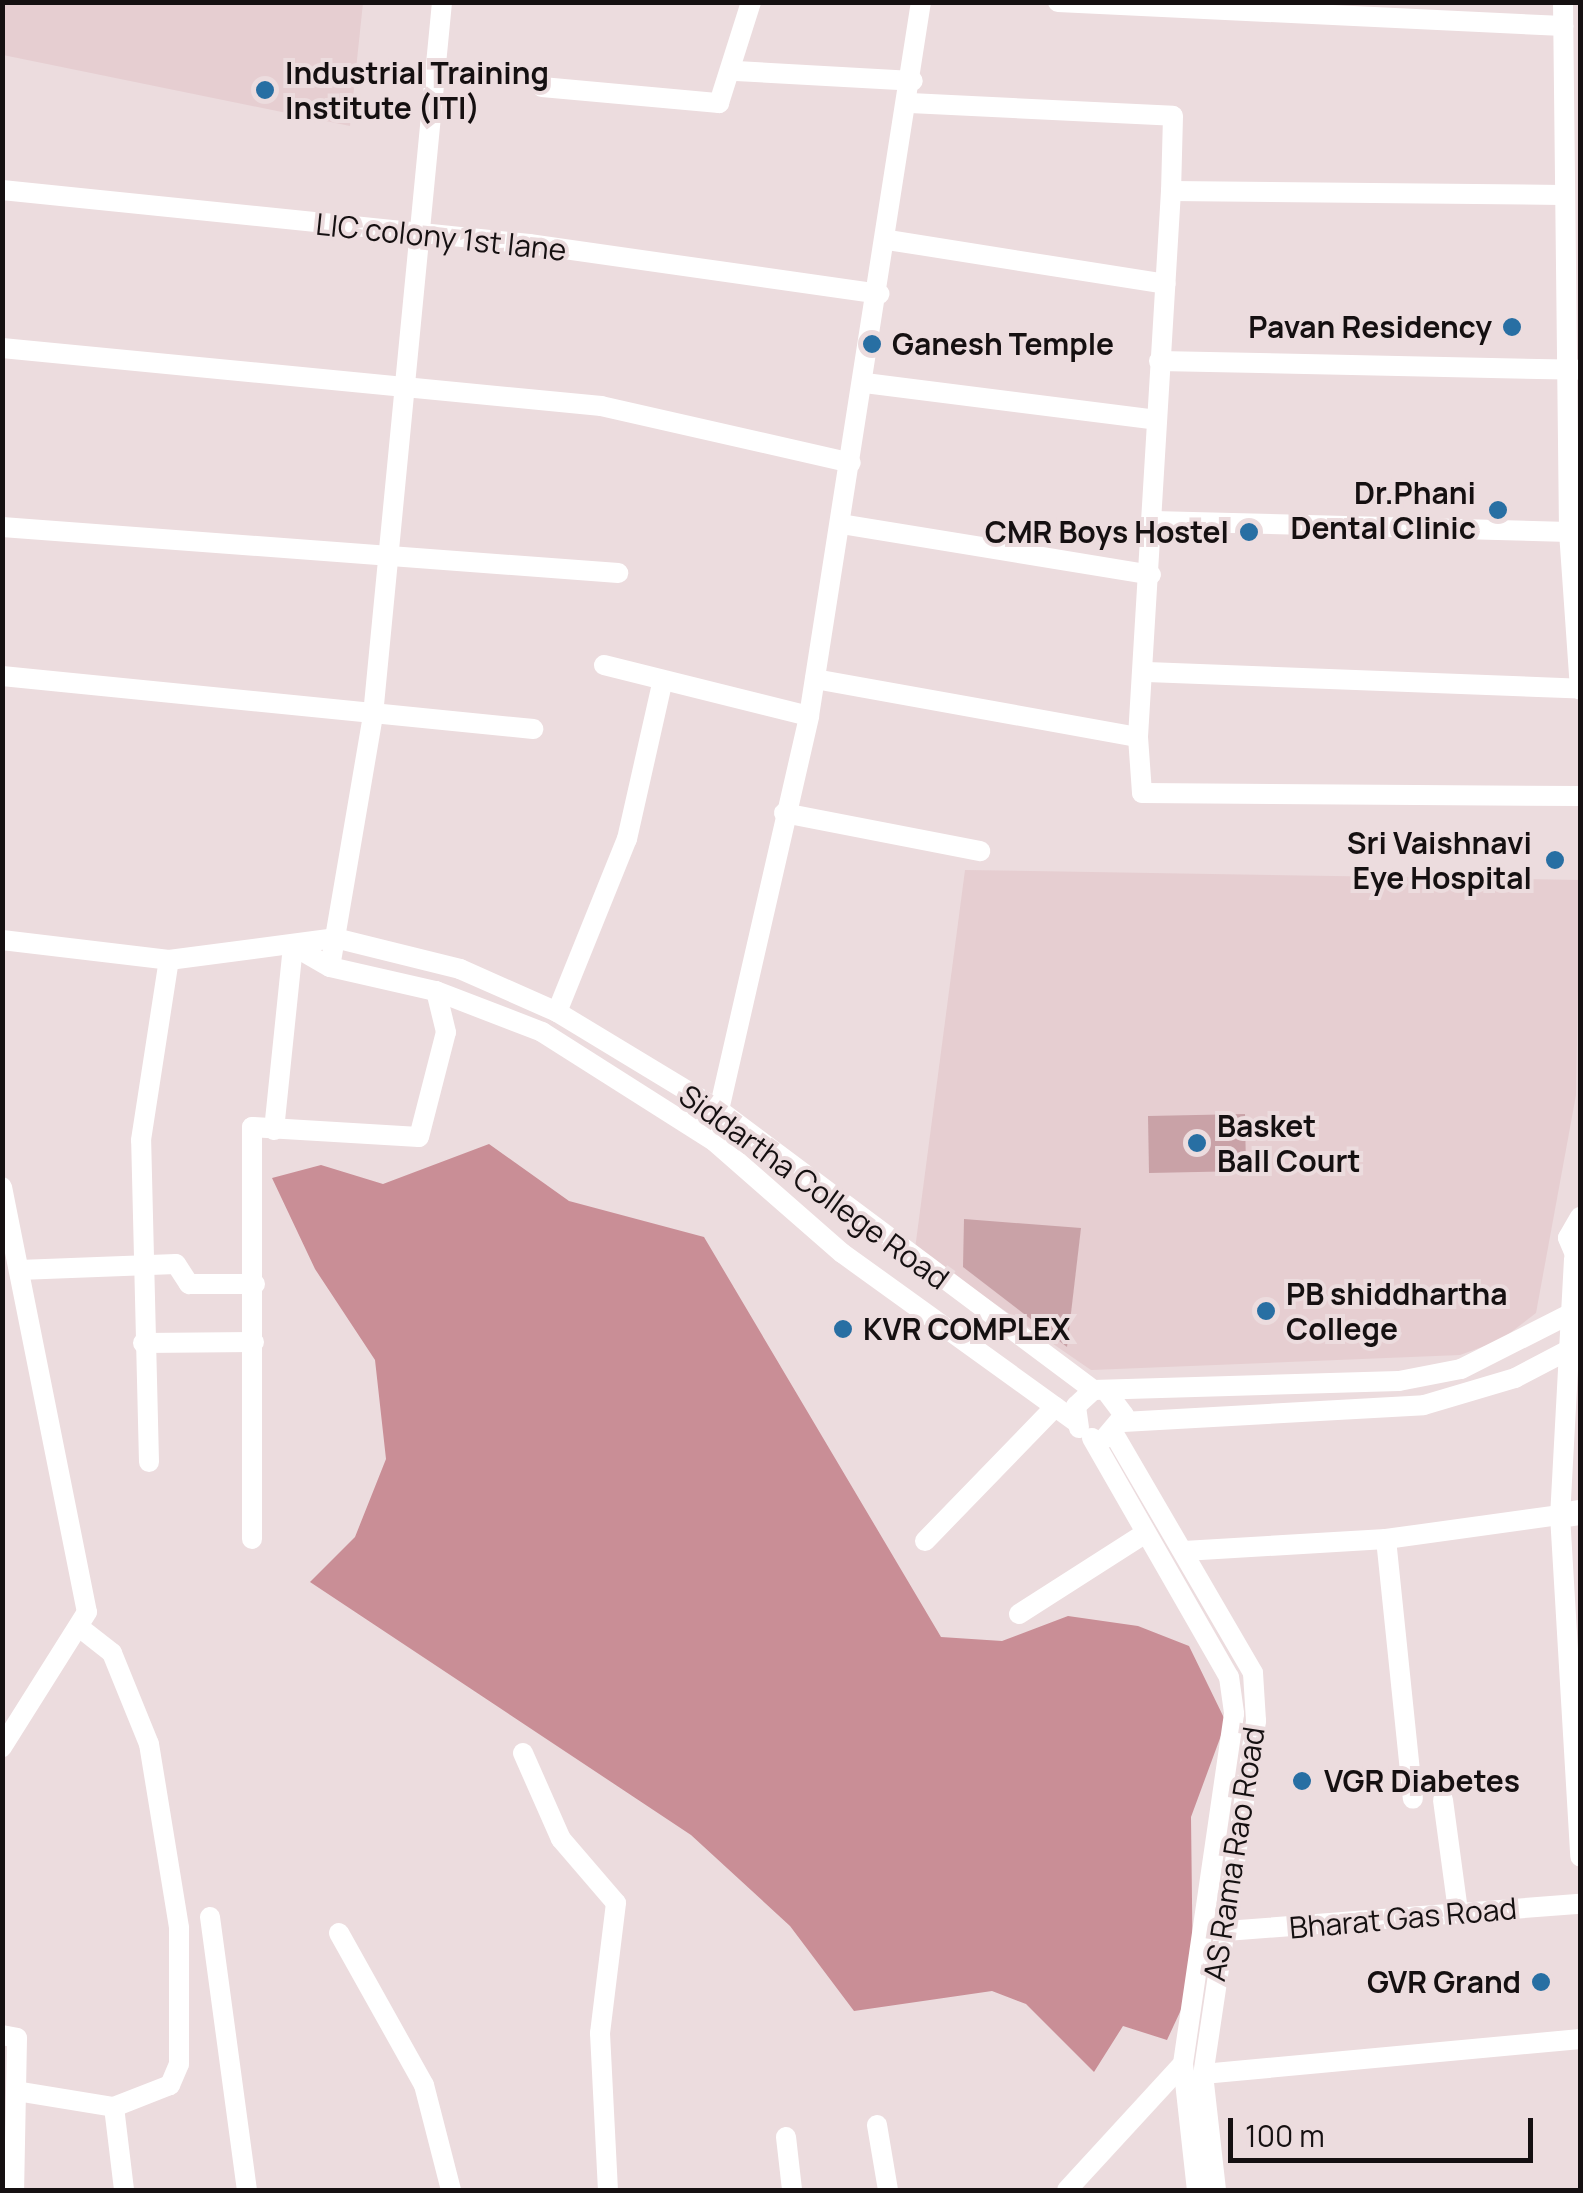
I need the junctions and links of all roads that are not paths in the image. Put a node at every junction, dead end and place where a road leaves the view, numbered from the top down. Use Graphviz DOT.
graph roads {
  1 [pos="442,2"];
  2 [pos="751,2"];
  3 [pos="922,2"];
  4 [pos="1058,2"];
  5 [pos="1563,2"];
  6 [pos="1563,26"];
  7 [pos="736,72"];
  8 [pos="914,81"];
  9 [pos="542,87"];
  10 [pos="910,103"];
  11 [pos="2,190"];
  12 [pos="1171,191"];
  13 [pos="1562,196"];
  14 [pos="418,238"];
  15 [pos="888,240"];
  16 [pos="1166,284"];
  17 [pos="879,294"];
  18 [pos="2,348"];
  19 [pos="1159,361"];
  20 [pos="1573,370"];
  21 [pos="865,382"];
  22 [pos="404,391"];
  23 [pos="1157,420"];
  24 [pos="851,463"];
  25 [pos="1153,521"];
  26 [pos="841,524"];
  27 [pos="2,527"];
  28 [pos="1569,532"];
  29 [pos="388,552"];
  30 [pos="618,573"];
  31 [pos="1151,575"];
  32 [pos="604,665"];
  33 [pos="1147,672"];
  34 [pos="2,676"];
  35 [pos="815,679"];
  36 [pos="662,684"];
  37 [pos="1580,690"];
  38 [pos="373,715"];
  39 [pos="809,716"];
  40 [pos="534,729"];
  41 [pos="1138,737"];
  42 [pos="1580,796"];
  43 [pos="784,813"];
  44 [pos="980,851"];
  45 [pos="335,938"];
  46 [pos="2,940"];
  47 [pos="295,947"];
  48 [pos="169,960"];
  49 [pos="330,967"];
  50 [pos="436,991"];
  51 [pos="557,1012"];
  52 [pos="719,1110"];
  53 [pos="274,1130"];
  54 [pos="2,1188"];
  55 [pos="1579,1214"];
  56 [pos="1577,1262"];
  57 [pos="142,1266"];
  58 [pos="19,1270"];
  59 [pos="255,1284"];
  60 [pos="1574,1311"];
  61 [pos="254,1342"];
  62 [pos="143,1343"];
  63 [pos="1573,1346"];
  64 [pos="1099,1390"];
  65 [pos="1054,1408"];
  66 [pos="1076,1422"];
  67 [pos="1119,1428"];
  68 [pos="1092,1438"];
  69 [pos="148,1462"];
  70 [pos="1570,1513"];
  71 [pos="1144,1534"];
  72 [pos="252,1539"];
  73 [pos="1386,1539"];
  74 [pos="925,1542"];
  75 [pos="1184,1551"];
  76 [pos="1019,1614"];
  77 [pos="79,1628"];
  78 [pos="2,1747"];
  79 [pos="524,1753"];
  80 [pos="1413,1799"];
  81 [pos="1443,1800"];
  82 [pos="1580,1841"];
  83 [pos="1580,1856"];
  84 [pos="1580,1904"];
  85 [pos="1458,1912"];
  86 [pos="210,1917"];
  87 [pos="1226,1931"];
  88 [pos="339,1933"];
  89 [pos="2,2035"];
  90 [pos="1580,2039"];
  91 [pos="1183,2064"];
  92 [pos="1203,2074"];
  93 [pos="16,2091"];
  94 [pos="114,2107"];
  95 [pos="877,2126"];
  96 [pos="786,2137"];
  97 [pos="14,2190"];
  98 [pos="124,2190"];
  99 [pos="248,2190"];
  100 [pos="451,2190"];
  101 [pos="608,2190"];
  102 [pos="792,2190"];
  103 [pos="888,2190"];
  104 [pos="1067,2190"];
  105 [pos="1197,2190"];
  106 [pos="1216,2190"];
  1 -- 14 [label="street"];
  2 -- 7 [label="street"];
  3 -- 8 [label="street"];
  4 -- 6 [label="street"];
  5 -- 6 [label="street"];
  6 -- 13 [label="street"];
  7 -- 8 [label="street"];
  7 -- 9 [label="street"];
  8 -- 10 [label="street"];
  10 -- 12 [label="street"];
  10 -- 15 [label="street"];
  11 -- 14 [label="street, LIC colony 1st lane"];
  12 -- 13 [label="street"];
  12 -- 16 [label="street"];
  13 -- 20 [label="street"];
  14 -- 17 [label="street, LIC colony 1st lane"];
  14 -- 22 [label="street"];
  15 -- 16 [label="street"];
  15 -- 17 [label="street"];
  16 -- 19 [label="street"];
  17 -- 21 [label="street"];
  18 -- 22 [label="street"];
  19 -- 20 [label="street"];
  19 -- 23 [label="street"];
  20 -- 28 [label="street"];
  21 -- 23 [label="street"];
  21 -- 24 [label="street"];
  22 -- 24 [label="street"];
  22 -- 29 [label="street"];
  23 -- 25 [label="street"];
  24 -- 26 [label="street"];
  25 -- 28 [label="street"];
  25 -- 31 [label="street"];
  26 -- 31 [label="street"];
  26 -- 35 [label="street"];
  27 -- 29 [label="street"];
  28 -- 37 [label="street"];
  29 -- 30 [label="street"];
  29 -- 38 [label="street"];
  31 -- 33 [label="street"];
  32 -- 36 [label="street"];
  33 -- 37 [label="street"];
  33 -- 41 [label="street"];
  34 -- 38 [label="street"];
  35 -- 39 [label="street"];
  35 -- 41 [label="street"];
  36 -- 39 [label="street"];
  36 -- 51 [label="street"];
  38 -- 40 [label="street"];
  38 -- 45 [label="street"];
  39 -- 43 [label="street"];
  41 -- 42 [label="street"];
  43 -- 44 [label="street"];
  43 -- 52 [label="street"];
  45 -- 47 [label="street, Siddartha College Road"];
  45 -- 49 [label="street"];
  45 -- 51 [label="street, Siddartha College Road"];
  46 -- 48 [label="street, Siddartha College Road"];
  47 -- 48 [label="street, Siddartha College Road"];
  47 -- 49 [label="street, Siddartha College Road"];
  47 -- 53 [label="street"];
  48 -- 57 [label="street"];
  49 -- 50 [label="street, Siddartha College Road"];
  50 -- 53 [label="street"];
  50 -- 65 [label="street, Siddartha College Road"];
  51 -- 52 [label="street, Siddartha College Road"];
  52 -- 64 [label="street, Siddartha College Road"];
  53 -- 59 [label="street"];
  54 -- 58 [label="street"];
  55 -- 56 [label="street"];
  56 -- 60 [label="street"];
  57 -- 58 [label="street"];
  57 -- 59 [label="street"];
  57 -- 62 [label="street"];
  58 -- 77 [label="street"];
  59 -- 61 [label="street"];
  60 -- 63 [label="street"];
  60 -- 64 [label="street"];
  61 -- 62 [label="street"];
  61 -- 72 [label="street"];
  62 -- 69 [label="street"];
  63 -- 67 [label="street"];
  63 -- 70 [label="street"];
  64 -- 66 [label="street"];
  64 -- 67 [label="street"];
  65 -- 66 [label="street, Siddartha College Road"];
  65 -- 74 [label="street"];
  66 -- 68 [label="street"];
  67 -- 68 [label="street"];
  67 -- 75 [label="street, AS Rama Rao Road"];
  68 -- 71 [label="street, AS Rama Rao Road"];
  70 -- 73 [label="street"];
  70 -- 82 [label="street"];
  71 -- 76 [label="street"];
  71 -- 91 [label="street, AS Rama Rao Road"];
  73 -- 75 [label="street"];
  73 -- 80 [label="street"];
  75 -- 87 [label="street, AS Rama Rao Road"];
  77 -- 78 [label="street"];
  77 -- 94 [label="street"];
  79 -- 101 [label="street"];
  81 -- 85 [label="street"];
  82 -- 83 [label="street"];
  84 -- 85 [label="street, Bharat Gas Road"];
  85 -- 87 [label="street, Bharat Gas Road"];
  86 -- 99 [label="street"];
  87 -- 92 [label="street, AS Rama Rao Road"];
  88 -- 100 [label="street"];
  89 -- 93 [label="street"];
  90 -- 92 [label="street"];
  91 -- 104 [label="street"];
  91 -- 105 [label="street, AS Rama Rao Road"];
  92 -- 106 [label="street, AS Rama Rao Road"];
  93 -- 94 [label="street"];
  93 -- 97 [label="street"];
  94 -- 98 [label="street"];
  95 -- 103 [label="street"];
  96 -- 102 [label="street"];
}
